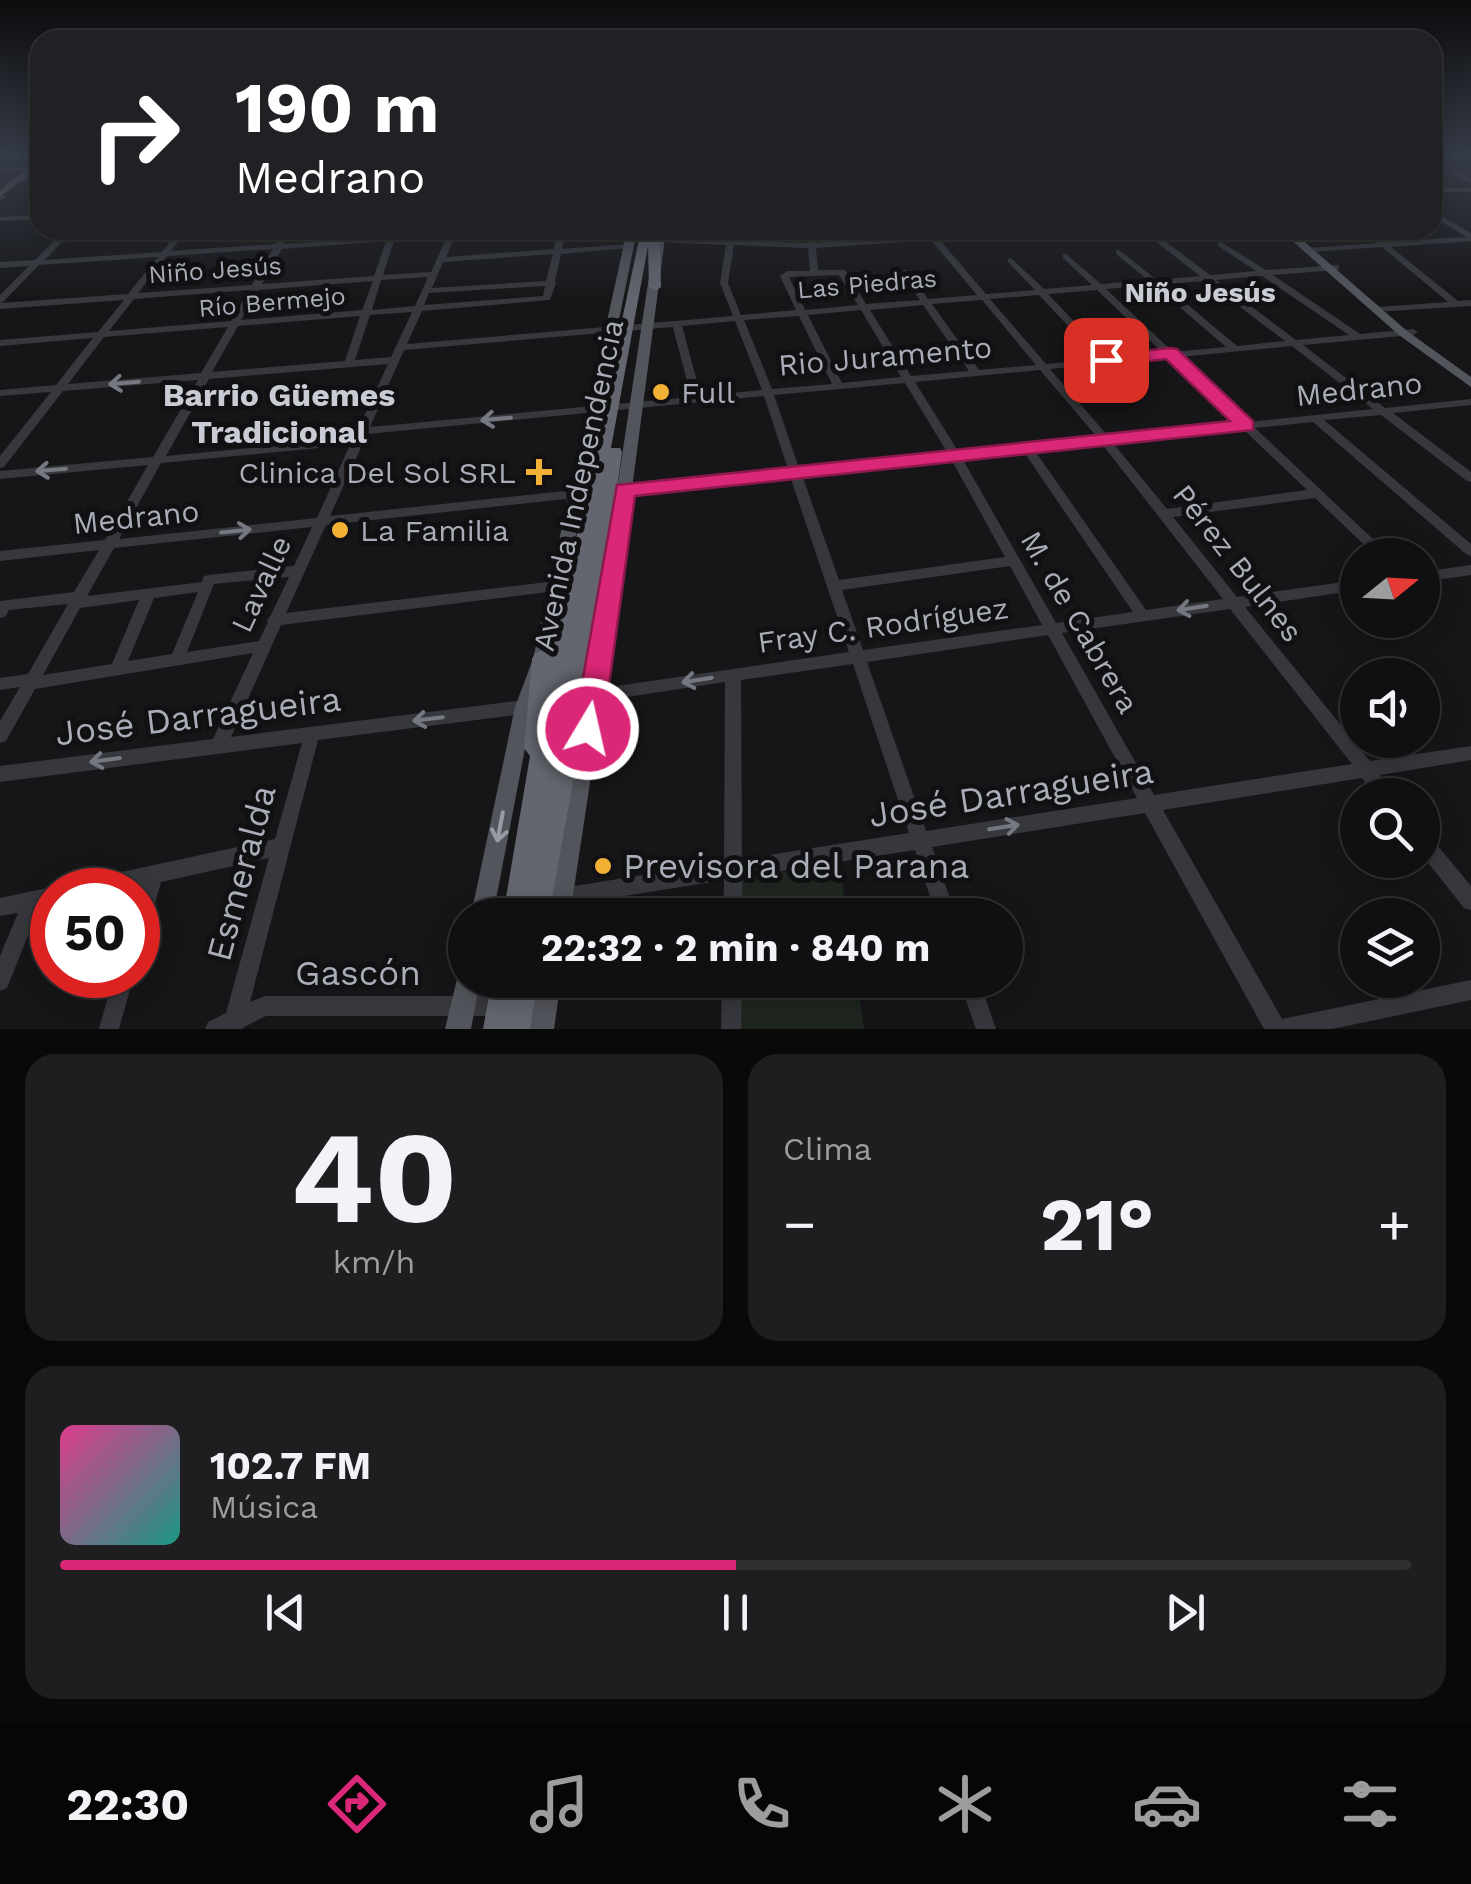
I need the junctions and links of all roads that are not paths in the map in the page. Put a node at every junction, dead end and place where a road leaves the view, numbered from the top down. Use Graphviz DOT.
graph roads {
  1 [pos="30,217"];
  2 [pos="0,219"];
  3 [pos="1442,219"];
  4 [pos="1471,237"];
  5 [pos="1442,239"];
  6 [pos="59,240"];
  7 [pos="176,240"];
  8 [pos="282,240"];
  9 [pos="345,240"];
  10 [pos="391,240"];
  11 [pos="449,240"];
  12 [pos="560,240"];
  13 [pos="630,240"];
  14 [pos="650,240"];
  15 [pos="652,240"];
  16 [pos="653,240"];
  17 [pos="701,240"];
  18 [pos="730,240"];
  19 [pos="810,240"];
  20 [pos="870,240"];
  21 [pos="935,240"];
  22 [pos="1159,240"];
  23 [pos="1299,240"];
  24 [pos="1303,240"];
  25 [pos="1376,240"];
  26 [pos="1432,240"];
  27 [pos="730,243"];
  28 [pos="1221,244"];
  29 [pos="1380,244"];
  30 [pos="628,246"];
  31 [pos="810,246"];
  32 [pos="278,247"];
  33 [pos="1313,250"];
  34 [pos="558,252"];
  35 [pos="1119,252"];
  36 [pos="164,255"];
  37 [pos="1066,256"];
  38 [pos="440,260"];
  39 [pos="1011,260"];
  40 [pos="36,263"];
  41 [pos="0,265"];
  42 [pos="1332,267"];
  43 [pos="814,272"];
  44 [pos="1264,272"];
  45 [pos="434,274"];
  46 [pos="905,274"];
  47 [pos="1208,276"];
  48 [pos="378,278"];
  49 [pos="1154,281"];
  50 [pos="552,283"];
  51 [pos="622,286"];
  52 [pos="1098,286"];
  53 [pos="256,287"];
  54 [pos="655,288"];
  55 [pos="1041,291"];
  56 [pos="426,292"];
  57 [pos="132,296"];
  58 [pos="982,296"];
  59 [pos="925,302"];
  60 [pos="0,303"];
  61 [pos="1471,303"];
  62 [pos="1456,304"];
  63 [pos="862,307"];
  64 [pos="418,309"];
  65 [pos="1381,310"];
  66 [pos="801,313"];
  67 [pos="366,315"];
  68 [pos="739,318"];
  69 [pos="677,323"];
  70 [pos="234,326"];
  71 [pos="630,328"];
  72 [pos="1408,332"];
  73 [pos="100,336"];
  74 [pos="1357,336"];
  75 [pos="1294,342"];
  76 [pos="0,343"];
  77 [pos="402,347"];
  78 [pos="1234,348"];
  79 [pos="1170,353"];
  80 [pos="396,360"];
  81 [pos="1106,360"];
  82 [pos="349,364"];
  83 [pos="1041,366"];
  84 [pos="976,373"];
  85 [pos="1471,374"];
  86 [pos="206,376"];
  87 [pos="908,380"];
  88 [pos="1471,383"];
  89 [pos="838,386"];
  90 [pos="60,388"];
  91 [pos="0,393"];
  92 [pos="768,393"];
  93 [pos="696,399"];
  94 [pos="1471,402"];
  95 [pos="624,407"];
  96 [pos="593,410"];
  97 [pos="1385,411"];
  98 [pos="1316,419"];
  99 [pos="1246,426"];
  100 [pos="360,436"];
  101 [pos="1105,440"];
  102 [pos="1027,448"];
  103 [pos="954,455"];
  104 [pos="158,460"];
  105 [pos="0,464"];
  106 [pos="796,472"];
  107 [pos="0,476"];
  108 [pos="1471,478"];
  109 [pos="601,492"];
  110 [pos="1318,493"];
  111 [pos="1164,514"];
  112 [pos="321,522"];
  113 [pos="1365,538"];
  114 [pos="108,545"];
  115 [pos="1471,551"];
  116 [pos="0,556"];
  117 [pos="1013,561"];
  118 [pos="297,570"];
  119 [pos="1471,570"];
  120 [pos="1440,574"];
  121 [pos="206,586"];
  122 [pos="556,586"];
  123 [pos="834,586"];
  124 [pos="1340,588"];
  125 [pos="149,593"];
  126 [pos="78,600"];
  127 [pos="1233,602"];
  128 [pos="0,613"];
  129 [pos="1144,616"];
  130 [pos="274,620"];
  131 [pos="1051,630"];
  132 [pos="604,638"];
  133 [pos="262,646"];
  134 [pos="859,655"];
  135 [pos="178,657"];
  136 [pos="542,659"];
  137 [pos="118,666"];
  138 [pos="732,674"];
  139 [pos="32,681"];
  140 [pos="0,684"];
  141 [pos="594,695"];
  142 [pos="524,707"];
  143 [pos="312,734"];
  144 [pos="0,736"];
  145 [pos="219,745"];
  146 [pos="1471,753"];
  147 [pos="1365,769"];
  148 [pos="564,771"];
  149 [pos="0,774"];
  150 [pos="1372,778"];
  151 [pos="535,792"];
  152 [pos="1152,803"];
  153 [pos="920,840"];
  154 [pos="280,847"];
  155 [pos="1440,862"];
  156 [pos="734,871"];
  157 [pos="160,872"];
  158 [pos="485,898"];
  159 [pos="519,898"];
  160 [pos="539,898"];
  161 [pos="562,898"];
  162 [pos="601,898"];
  163 [pos="733,898"];
  164 [pos="940,898"];
  165 [pos="30,901"];
  166 [pos="1471,901"];
  167 [pos="0,908"];
  168 [pos="30,922"];
  169 [pos="0,982"];
  170 [pos="1471,990"];
  171 [pos="117,998"];
  172 [pos="732,998"];
  173 [pos="975,998"];
  174 [pos="463,1005"];
  175 [pos="519,1008"];
  176 [pos="227,1026"];
  177 [pos="108,1029"];
  178 [pos="731,1029"];
  179 [pos="986,1029"];
  180 [pos="1279,1029"];
  1 -- 2 [label="street"];
  3 -- 4 [label="street"];
  4 -- 5 [label="street"];
  6 -- 40 [label="street"];
  7 -- 36 [label="street"];
  8 -- 32 [label="street"];
  9 -- 32 [label="street"];
  10 -- 48 [label="street"];
  11 -- 38 [label="street, Lavalle"];
  12 -- 34 [label="street"];
  13 -- 30 [label="main road, Avenida Independencia"];
  14 -- 51 [label="highway"];
  15 -- 71 [label="highway, Avenida Independencia"];
  16 -- 54 [label="highway"];
  17 -- 27 [label="street"];
  18 -- 27 [label="street"];
  19 -- 31 [label="street"];
  20 -- 31 [label="street"];
  21 -- 58 [label="street, Pérez Bulnes"];
  22 -- 47 [label="street"];
  23 -- 33 [label="main road"];
  24 -- 33 [label="main road"];
  25 -- 29 [label="street"];
  26 -- 29 [label="street"];
  27 -- 31 [label="street"];
  27 -- 68 [label="street"];
  28 -- 44 [label="street"];
  29 -- 33 [label="street"];
  29 -- 62 [label="street"];
  30 -- 34 [label="street"];
  30 -- 51 [label="main road, Avenida Independencia"];
  31 -- 43 [label="street"];
  32 -- 36 [label="street"];
  32 -- 53 [label="street"];
  33 -- 42 [label="main road"];
  34 -- 38 [label="street"];
  34 -- 50 [label="street"];
  35 -- 49 [label="street"];
  36 -- 40 [label="street"];
  36 -- 57 [label="street"];
  37 -- 52 [label="street"];
  38 -- 45 [label="street, Lavalle"];
  39 -- 55 [label="street"];
  40 -- 41 [label="street"];
  40 -- 60 [label="street"];
  42 -- 44 [label="street, Las Piedras"];
  42 -- 65 [label="main road"];
  43 -- 63 [label="street, M. de Cabrera"];
  43 -- 66 [label="street"];
  44 -- 47 [label="street, Las Piedras"];
  44 -- 74 [label="street"];
  45 -- 48 [label="street, Niño Jesús"];
  45 -- 56 [label="street, Lavalle"];
  46 -- 59 [label="street"];
  47 -- 49 [label="street, Las Piedras"];
  47 -- 75 [label="street"];
  48 -- 53 [label="street, Niño Jesús"];
  48 -- 67 [label="street"];
  49 -- 52 [label="street, Las Piedras"];
  49 -- 78 [label="street"];
  50 -- 56 [label="street"];
  50 -- 64 [label="street, Río Bermejo"];
  51 -- 71 [label="main road, Avenida Independencia"];
  52 -- 55 [label="street, Las Piedras"];
  52 -- 79 [label="street"];
  53 -- 57 [label="street, Niño Jesús"];
  53 -- 70 [label="street"];
  54 -- 71 [label="main road, Avenida Independencia"];
  55 -- 58 [label="street, Las Piedras"];
  55 -- 81 [label="street"];
  56 -- 64 [label="street, Lavalle"];
  57 -- 60 [label="street, Niño Jesús"];
  57 -- 73 [label="street"];
  58 -- 59 [label="street, Las Piedras"];
  58 -- 83 [label="street, Pérez Bulnes"];
  59 -- 63 [label="street, Las Piedras"];
  59 -- 84 [label="street"];
  61 -- 62 [label="street"];
  62 -- 65 [label="street"];
  63 -- 66 [label="street, Las Piedras"];
  63 -- 87 [label="street, M. de Cabrera"];
  64 -- 67 [label="street, Río Bermejo"];
  64 -- 77 [label="street, Lavalle"];
  65 -- 72 [label="main road"];
  66 -- 68 [label="street, Las Piedras"];
  66 -- 89 [label="street"];
  67 -- 70 [label="street, Río Bermejo"];
  67 -- 82 [label="street"];
  68 -- 69 [label="street, Las Piedras"];
  68 -- 92 [label="street"];
  69 -- 71 [label="street, Las Piedras"];
  69 -- 93 [label="street"];
  70 -- 73 [label="street, Río Bermejo"];
  70 -- 86 [label="street"];
  71 -- 77 [label="street, Las Piedras"];
  71 -- 95 [label="highway, Avenida Independencia"];
  71 -- 96 [label="main road, Avenida Independencia"];
  72 -- 74 [label="street, Rio Juramento"];
  72 -- 85 [label="main road"];
  72 -- 88 [label="main road"];
  73 -- 76 [label="street, Río Bermejo"];
  73 -- 90 [label="street"];
  74 -- 75 [label="street, Rio Juramento"];
  75 -- 78 [label="street, Rio Juramento"];
  75 -- 97 [label="street"];
  77 -- 80 [label="street, Lavalle"];
  78 -- 79 [label="street, Rio Juramento"];
  79 -- 81 [label="street, Rio Juramento"];
  79 -- 99 [label="street"];
  80 -- 82 [label="street"];
  80 -- 100 [label="street, Lavalle"];
  81 -- 83 [label="street, Rio Juramento"];
  82 -- 86 [label="street"];
  83 -- 84 [label="street, Rio Juramento"];
  83 -- 101 [label="street, Pérez Bulnes"];
  84 -- 87 [label="street, Rio Juramento"];
  86 -- 90 [label="street, one-way"];
  86 -- 104 [label="street"];
  87 -- 89 [label="street, Rio Juramento"];
  87 -- 103 [label="street, M. de Cabrera"];
  89 -- 92 [label="street, Rio Juramento"];
  90 -- 91 [label="street"];
  90 -- 105 [label="street"];
  92 -- 93 [label="street, Rio Juramento"];
  92 -- 106 [label="street"];
  93 -- 95 [label="street, Rio Juramento"];
  94 -- 97 [label="street, Medrano"];
  95 -- 96 [label="street, Rio Juramento"];
  95 -- 109 [label="highway, Avenida Independencia"];
  96 -- 100 [label="street, Rio Juramento, one-way"];
  96 -- 109 [label="main road, Avenida Independencia"];
  97 -- 98 [label="street, Medrano"];
  97 -- 108 [label="street"];
  98 -- 99 [label="street, Medrano"];
  98 -- 115 [label="street"];
  99 -- 101 [label="street, Medrano"];
  99 -- 110 [label="street"];
  100 -- 104 [label="street, Rio Juramento"];
  100 -- 112 [label="street, Lavalle"];
  101 -- 102 [label="street, Medrano"];
  101 -- 111 [label="street, Pérez Bulnes"];
  102 -- 103 [label="street, Medrano"];
  102 -- 129 [label="street"];
  103 -- 106 [label="street, Medrano"];
  103 -- 117 [label="street, M. de Cabrera"];
  104 -- 107 [label="street, Rio Juramento, one-way"];
  104 -- 114 [label="street"];
  106 -- 109 [label="street, Medrano"];
  106 -- 123 [label="street"];
  109 -- 112 [label="street, Medrano"];
  109 -- 122 [label="main road, Avenida Independencia"];
  109 -- 132 [label="main road, Avenida Independencia"];
  109 -- 148 [label="highway, Avenida Independencia"];
  109 -- 151 [label="highway, Avenida Independencia"];
  110 -- 111 [label="street"];
  110 -- 113 [label="street"];
  111 -- 127 [label="street, Pérez Bulnes"];
  114 -- 112 [label="street, Medrano, one-way"];
  112 -- 118 [label="street, Lavalle"];
  114 -- 116 [label="street, Medrano"];
  114 -- 126 [label="street"];
  117 -- 123 [label="street"];
  117 -- 131 [label="street, M. de Cabrera"];
  118 -- 121 [label="street"];
  118 -- 130 [label="street, Lavalle"];
  119 -- 120 [label="street"];
  121 -- 125 [label="street"];
  121 -- 135 [label="street"];
  122 -- 130 [label="street"];
  122 -- 136 [label="main road, Avenida Independencia"];
  123 -- 134 [label="street"];
  124 -- 127 [label="street, Fray C. Rodríguez"];
  125 -- 126 [label="street"];
  125 -- 137 [label="street"];
  126 -- 128 [label="street"];
  126 -- 139 [label="street"];
  127 -- 129 [label="street, Fray C. Rodríguez, one-way"];
  127 -- 147 [label="street, Pérez Bulnes"];
  129 -- 131 [label="street, Fray C. Rodríguez"];
  130 -- 133 [label="street, Lavalle"];
  131 -- 134 [label="street, Fray C. Rodríguez"];
  131 -- 152 [label="street, M. de Cabrera"];
  132 -- 141 [label="main road, Avenida Independencia"];
  132 -- 148 [label="highway"];
  133 -- 135 [label="street"];
  133 -- 145 [label="street, Lavalle"];
  134 -- 138 [label="street, Fray C. Rodríguez"];
  134 -- 153 [label="street"];
  135 -- 137 [label="street"];
  136 -- 142 [label="main road, Avenida Independencia"];
  136 -- 151 [label="highway"];
  137 -- 139 [label="street"];
  138 -- 141 [label="street, Fray C. Rodríguez, one-way"];
  138 -- 156 [label="street"];
  139 -- 140 [label="street"];
  139 -- 144 [label="street"];
  141 -- 161 [label="main road, Avenida Independencia"];
  142 -- 143 [label="street, José Darragueira, one-way"];
  142 -- 158 [label="main road, Avenida Independencia, one-way"];
  143 -- 145 [label="street, José Darragueira"];
  143 -- 154 [label="street, Esmeralda"];
  145 -- 149 [label="street, José Darragueira, one-way"];
  146 -- 147 [label="street, José Darragueira"];
  147 -- 150 [label="street, Pérez Bulnes"];
  147 -- 152 [label="street, José Darragueira"];
  148 -- 160 [label="highway, Avenida Independencia"];
  151 -- 159 [label="highway, Avenida Independencia"];
  153 -- 152 [label="street, José Darragueira, one-way"];
  152 -- 180 [label="street, M. de Cabrera"];
  153 -- 156 [label="street, José Darragueira"];
  153 -- 164 [label="street"];
  154 -- 157 [label="street"];
  154 -- 176 [label="street, Esmeralda"];
  155 -- 166 [label="street"];
  156 -- 162 [label="street, José Darragueira"];
  156 -- 163 [label="street"];
  165 -- 167 [label="street"];
  168 -- 169 [label="street"];
  170 -- 180 [label="street"];
  171 -- 177 [label="street"];
  172 -- 178 [label="street"];
  173 -- 179 [label="street"];
  174 -- 175 [label="street, Gascón"];
  174 -- 176 [label="street, Gascón"];
}
